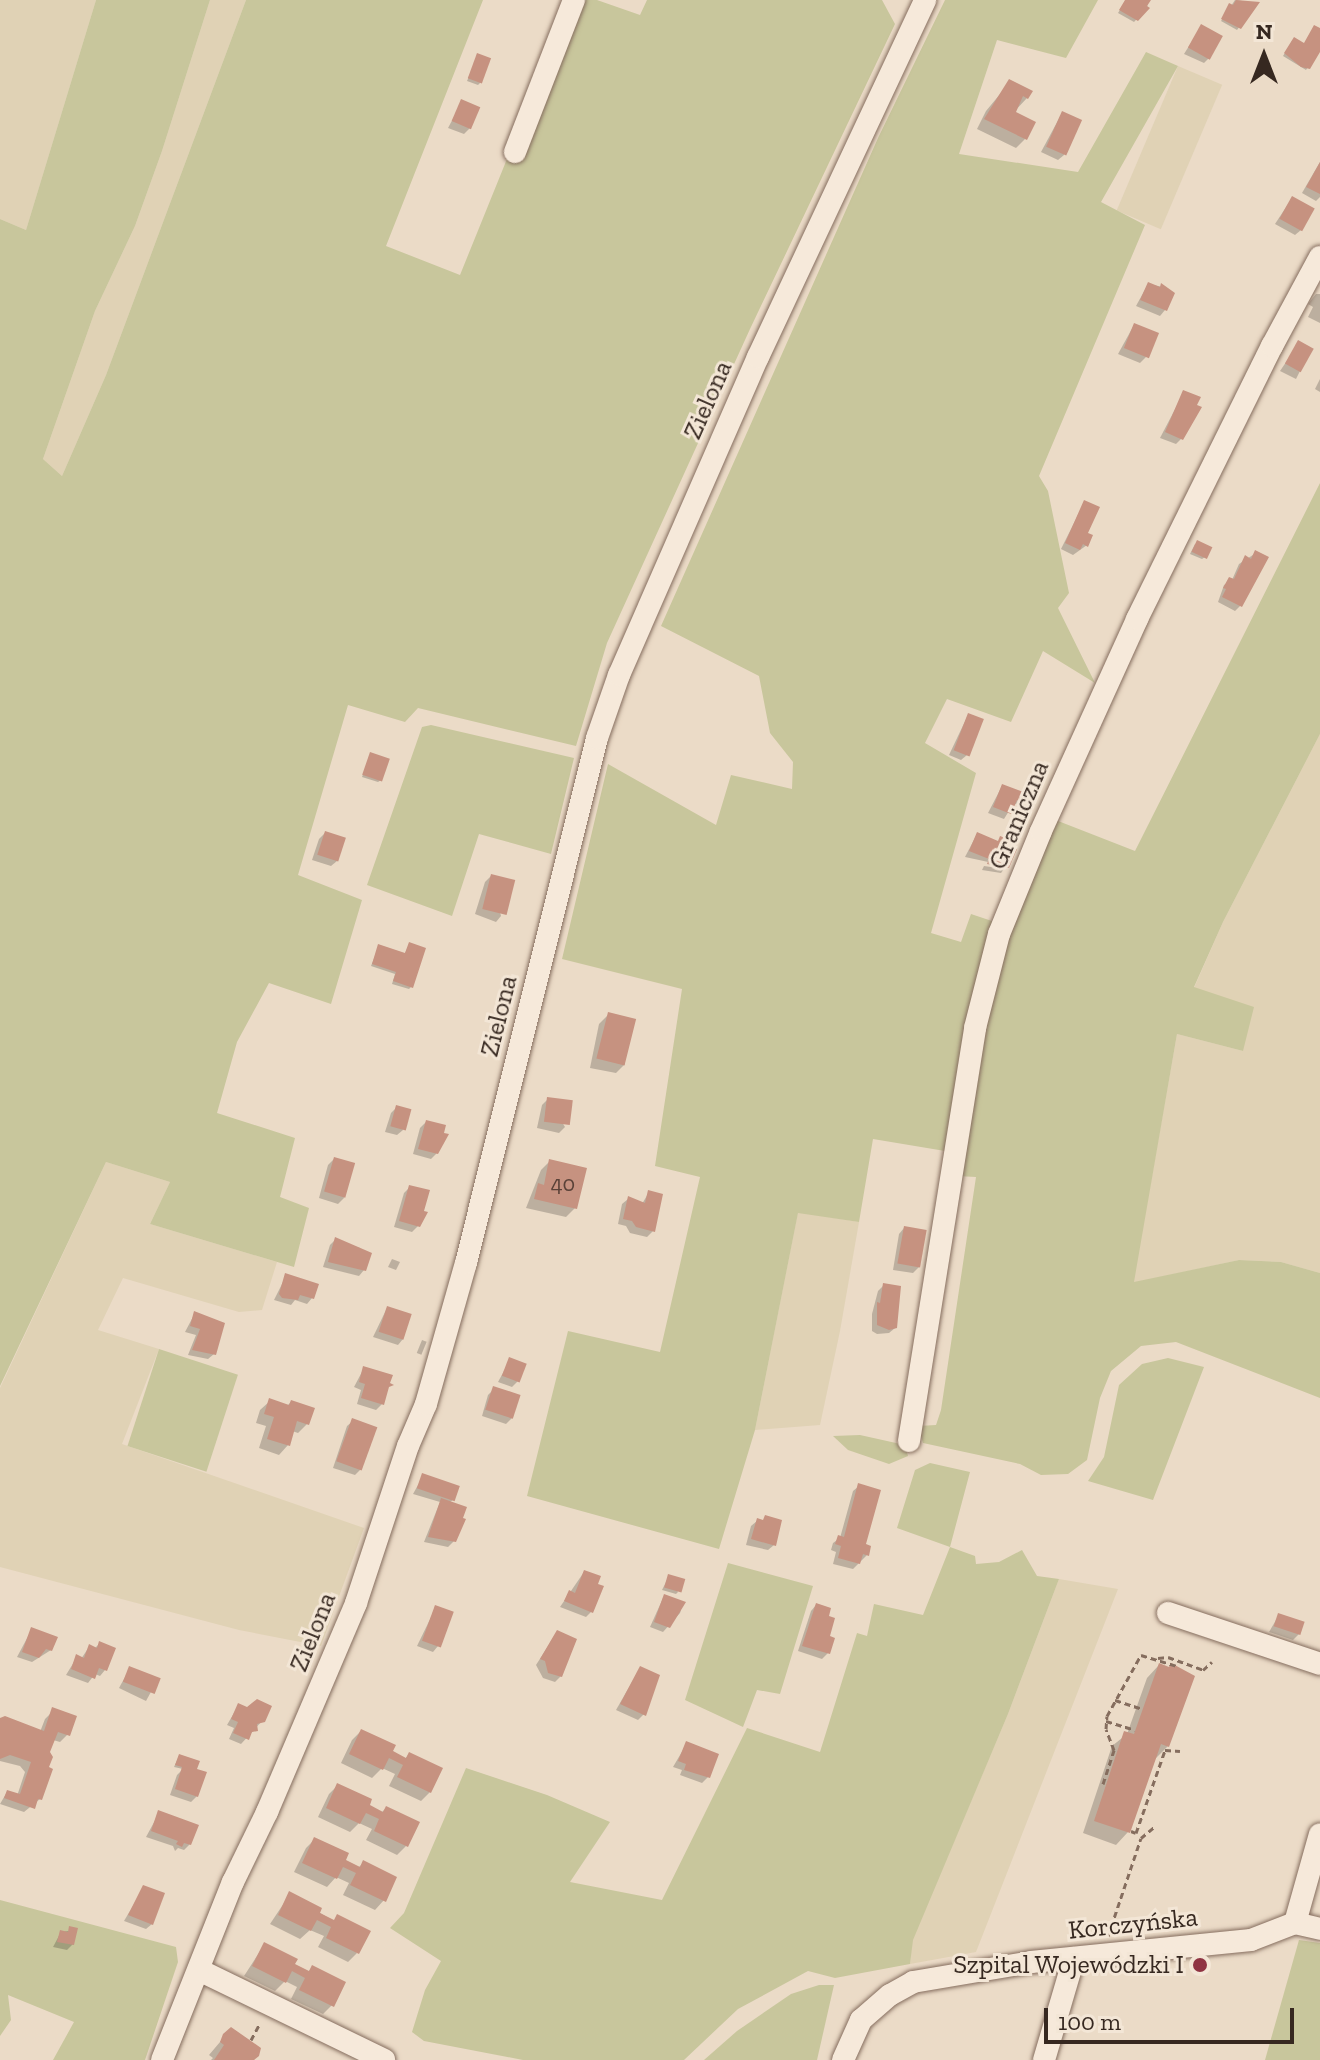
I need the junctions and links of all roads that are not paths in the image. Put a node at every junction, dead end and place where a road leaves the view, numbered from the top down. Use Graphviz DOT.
graph roads {
  1 [pos="574,0"];
  2 [pos="925,0"];
  3 [pos="515,152"];
  4 [pos="1320,257"];
  5 [pos="909,1441"];
  6 [pos="1168,1613"];
  7 [pos="1320,1664"];
  8 [pos="1320,1834"];
  9 [pos="1295,1923"];
  10 [pos="1320,1929"];
  11 [pos="1074,1958"];
  12 [pos="199,1970"];
  13 [pos="162,2060"];
  14 [pos="384,2060"];
  15 [pos="843,2060"];
  16 [pos="1044,2060"];
  1 -- 3 [label="street"];
  2 -- 12 [label="street, Zielona"];
  4 -- 5 [label="street, Graniczna"];
  6 -- 7 [label="street"];
  8 -- 9 [label="street"];
  9 -- 10 [label="street"];
  9 -- 11 [label="street, Korczyńska"];
  11 -- 15 [label="street, Korczyńska"];
  11 -- 16 [label="street"];
  12 -- 13 [label="street, Zielona"];
  12 -- 14 [label="street"];
}
